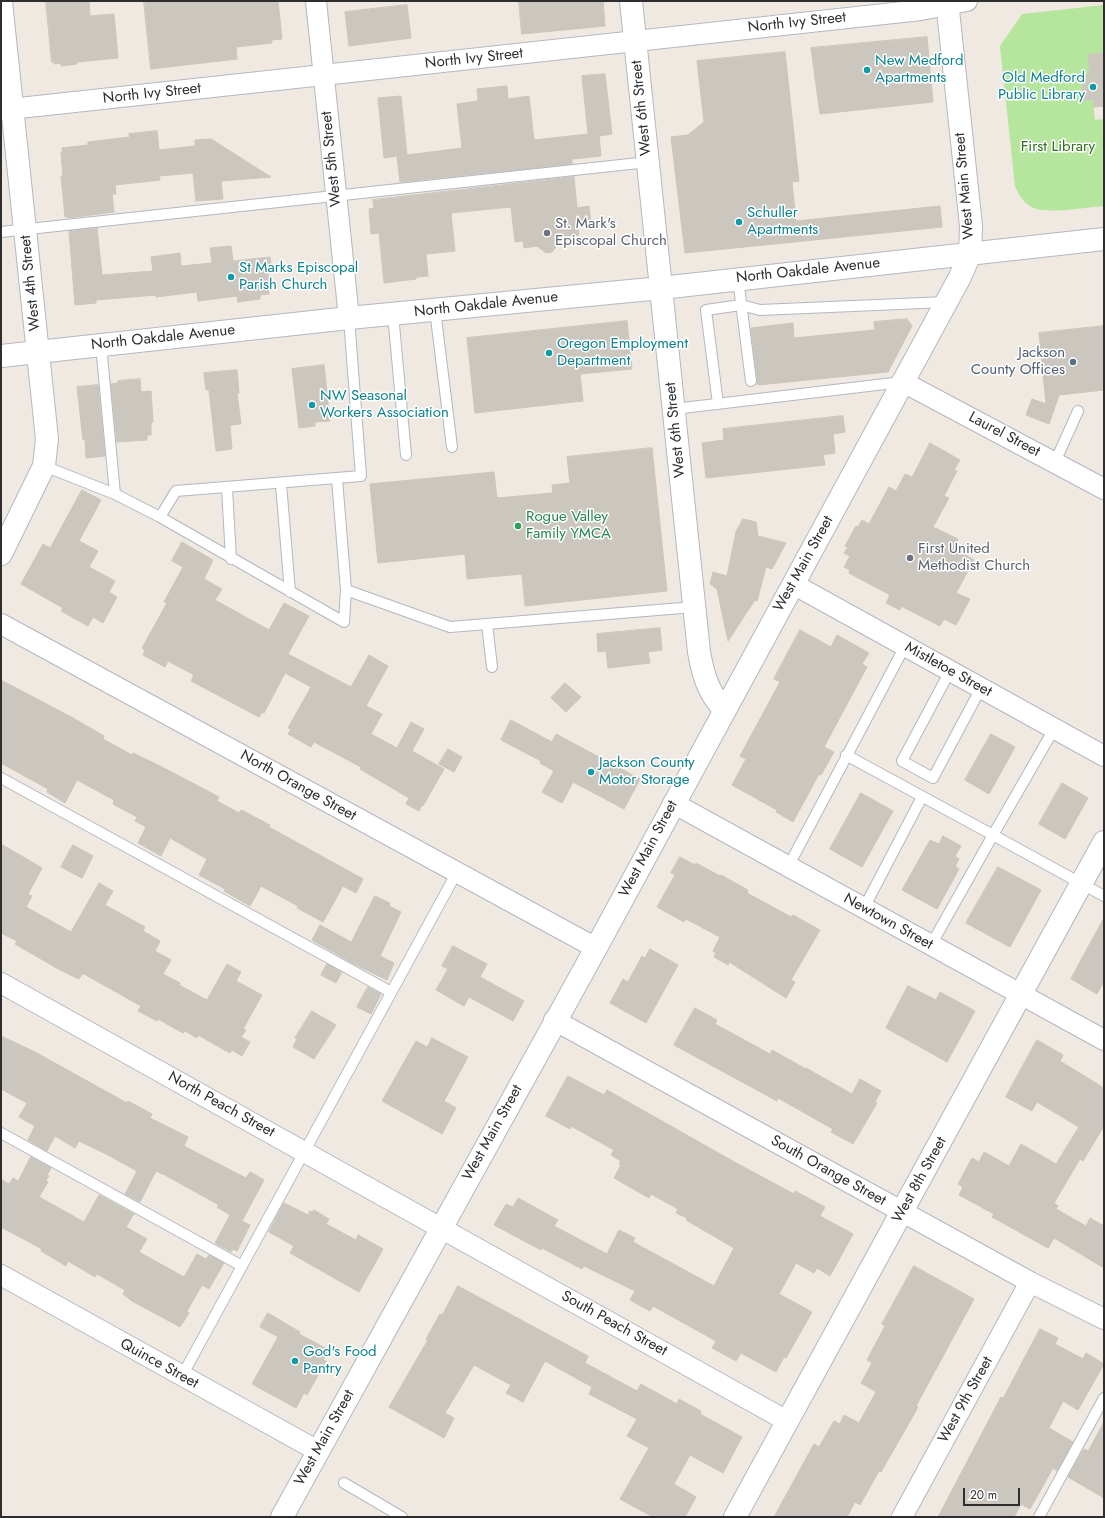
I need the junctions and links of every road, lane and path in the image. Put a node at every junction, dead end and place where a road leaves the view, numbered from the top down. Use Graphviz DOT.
graph roads {
  1 [pos="316,1"];
  2 [pos="631,1"];
  3 [pos="1,2"];
  4 [pos="954,2"];
  5 [pos="636,42"];
  6 [pos="324,75"];
  7 [pos="7,109"];
  8 [pos="648,162"];
  9 [pos="336,196"];
  10 [pos="25,230"];
  11 [pos="1,232"];
  12 [pos="1104,239"];
  13 [pos="970,254"];
  14 [pos="738,279"];
  15 [pos="661,288"];
  16 [pos="946,302"];
  17 [pos="741,305"];
  18 [pos="435,310"];
  19 [pos="393,314"];
  20 [pos="349,318"];
  21 [pos="101,345"];
  22 [pos="38,352"];
  23 [pos="1,356"];
  24 [pos="751,381"];
  25 [pos="903,382"];
  26 [pos="718,404"];
  27 [pos="674,409"];
  28 [pos="1078,411"];
  29 [pos="452,447"];
  30 [pos="406,455"];
  31 [pos="1055,462"];
  32 [pos="44,466"];
  33 [pos="337,479"];
  34 [pos="281,484"];
  35 [pos="227,488"];
  36 [pos="1104,489"];
  37 [pos="115,494"];
  38 [pos="160,518"];
  39 [pos="1,554"];
  40 [pos="231,559"];
  41 [pos="792,584"];
  42 [pos="346,590"];
  43 [pos="290,592"];
  44 [pos="694,607"];
  45 [pos="1,624"];
  46 [pos="487,624"];
  47 [pos="905,646"];
  48 [pos="492,667"];
  49 [pos="950,671"];
  50 [pos="981,688"];
  51 [pos="724,709"];
  52 [pos="1054,729"];
  53 [pos="846,755"];
  54 [pos="1104,756"];
  55 [pos="1,778"];
  56 [pos="922,797"];
  57 [pos="673,803"];
  58 [pos="994,835"];
  59 [pos="1104,842"];
  60 [pos="788,867"];
  61 [pos="457,872"];
  62 [pos="1082,884"];
  63 [pos="1104,896"];
  64 [pos="864,908"];
  65 [pos="931,945"];
  66 [pos="596,948"];
  67 [pos="1,983"];
  68 [pos="391,992"];
  69 [pos="1022,995"];
  70 [pos="554,1020"];
  71 [pos="1104,1040"];
  72 [pos="1,1132"];
  73 [pos="305,1152"];
  74 [pos="903,1212"];
  75 [pos="441,1227"];
  76 [pos="242,1266"];
  77 [pos="1,1275"];
  78 [pos="1030,1282"];
  79 [pos="1104,1319"];
  80 [pos="182,1376"];
  81 [pos="1104,1398"];
  82 [pos="786,1421"];
  83 [pos="318,1451"];
  84 [pos="344,1483"];
  85 [pos="282,1517"];
  86 [pos="402,1517"];
  87 [pos="735,1517"];
  88 [pos="902,1517"];
  89 [pos="1039,1517"];
  1 -- 6 [label="street, West 5th Street"];
  2 -- 5 [label="main road, West 6th Street"];
  3 -- 7 [label="main road, West 4th Street"];
  4 -- 5 [label="street, North Ivy Street"];
  4 -- 13 [label="main road, West Main Street"];
  5 -- 6 [label="street, North Ivy Street"];
  5 -- 8 [label="main road, West 6th Street"];
  6 -- 7 [label="street, North Ivy Street"];
  6 -- 9 [label="street, West 5th Street"];
  7 -- 10 [label="main road, West 4th Street"];
  8 -- 9 [label="lane"];
  8 -- 15 [label="main road, West 6th Street"];
  9 -- 10 [label="lane"];
  9 -- 20 [label="street, West 5th Street"];
  10 -- 11 [label="lane"];
  10 -- 22 [label="main road, West 4th Street"];
  12 -- 13 [label="main road, North Oakdale Avenue"];
  13 -- 14 [label="main road, North Oakdale Avenue"];
  13 -- 16 [label="main road, West Main Street"];
  14 -- 15 [label="main road, North Oakdale Avenue"];
  14 -- 17 [label="lane"];
  15 -- 18 [label="main road, North Oakdale Avenue"];
  15 -- 27 [label="main road, West 6th Street"];
  16 -- 17 [label="lane"];
  16 -- 25 [label="main road, West Main Street"];
  17 -- 24 [label="lane"];
  17 -- 26 [label="lane"];
  18 -- 19 [label="main road, North Oakdale Avenue"];
  18 -- 29 [label="lane"];
  19 -- 20 [label="main road, North Oakdale Avenue"];
  19 -- 30 [label="lane"];
  20 -- 21 [label="main road, North Oakdale Avenue"];
  20 -- 33 [label="lane"];
  21 -- 22 [label="main road, North Oakdale Avenue"];
  21 -- 37 [label="lane"];
  22 -- 23 [label="main road, North Oakdale Avenue"];
  22 -- 32 [label="main road, West 4th Street"];
  25 -- 26 [label="lane"];
  25 -- 31 [label="street, Laurel Street"];
  25 -- 41 [label="main road, West Main Street"];
  26 -- 27 [label="lane"];
  27 -- 44 [label="main road, West 6th Street"];
  28 -- 31 [label="lane"];
  31 -- 36 [label="street, Laurel Street"];
  32 -- 37 [label="lane"];
  32 -- 39 [label="main road, West 4th Street"];
  33 -- 34 [label="lane"];
  33 -- 42 [label="lane"];
  34 -- 35 [label="lane"];
  34 -- 43 [label="lane"];
  35 -- 38 [label="lane"];
  35 -- 40 [label="lane"];
  37 -- 38 [label="lane"];
  38 -- 40 [label="lane"];
  40 -- 43 [label="lane"];
  41 -- 47 [label="street, Mistletoe Street"];
  41 -- 51 [label="main road, West Main Street"];
  42 -- 43 [label="lane"];
  42 -- 46 [label="lane"];
  44 -- 46 [label="lane"];
  44 -- 51 [label="main road, West 6th Street"];
  45 -- 61 [label="street, North Orange Street"];
  46 -- 48 [label="lane"];
  47 -- 49 [label="street, Mistletoe Street"];
  47 -- 53 [label="lane"];
  49 -- 50 [label="street, Mistletoe Street"];
  49 -- 50 [label="lane"];
  50 -- 52 [label="street, Mistletoe Street"];
  51 -- 57 [label="main road, West Main Street"];
  52 -- 54 [label="street, Mistletoe Street"];
  52 -- 58 [label="lane"];
  53 -- 56 [label="lane"];
  53 -- 60 [label="lane"];
  55 -- 68 [label="lane"];
  56 -- 58 [label="lane"];
  56 -- 64 [label="lane"];
  57 -- 60 [label="street, Newtown Street"];
  57 -- 66 [label="main road, West Main Street"];
  58 -- 62 [label="lane"];
  58 -- 65 [label="lane"];
  59 -- 62 [label="main road, West 8th Street"];
  60 -- 64 [label="street, Newtown Street"];
  61 -- 66 [label="street, North Orange Street"];
  61 -- 68 [label="lane"];
  62 -- 63 [label="lane"];
  62 -- 69 [label="main road, West 8th Street"];
  64 -- 65 [label="street, Newtown Street"];
  65 -- 69 [label="street, Newtown Street"];
  66 -- 70 [label="main road, West Main Street"];
  67 -- 73 [label="street, North Peach Street"];
  68 -- 73 [label="lane"];
  69 -- 71 [label="street, Newtown Street"];
  69 -- 74 [label="main road, West 8th Street"];
  70 -- 74 [label="street, South Orange Street"];
  70 -- 75 [label="main road, West Main Street"];
  72 -- 76 [label="lane"];
  73 -- 75 [label="street, North Peach Street"];
  73 -- 76 [label="lane"];
  74 -- 78 [label="street, South Orange Street"];
  74 -- 82 [label="main road, West 8th Street"];
  75 -- 82 [label="street, South Peach Street"];
  75 -- 83 [label="main road, West Main Street"];
  76 -- 80 [label="lane"];
  77 -- 80 [label="street, Quince Street"];
  78 -- 79 [label="street, South Orange Street"];
  78 -- 88 [label="street, West 9th Street"];
  80 -- 83 [label="street, Quince Street"];
  81 -- 89 [label="lane"];
  82 -- 87 [label="main road, West 8th Street"];
  83 -- 85 [label="main road, West Main Street"];
  84 -- 86 [label="lane"];
}
